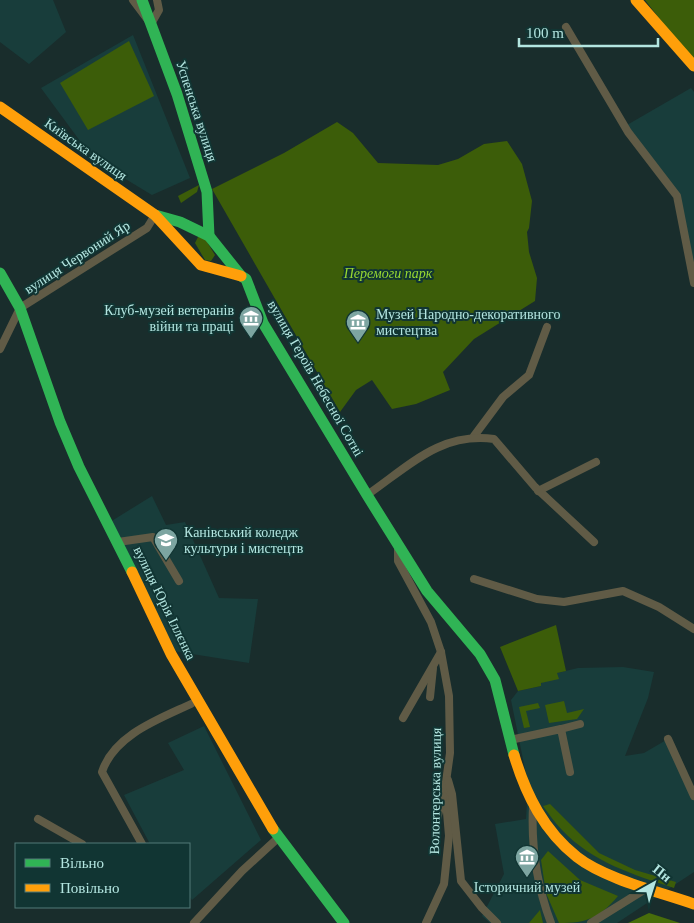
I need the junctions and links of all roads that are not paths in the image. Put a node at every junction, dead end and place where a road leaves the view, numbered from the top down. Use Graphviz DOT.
graph roads {
  1 [pos="133,0"];
  2 [pos="142,0"];
  3 [pos="157,0"];
  4 [pos="636,0"];
  5 [pos="151,24"];
  6 [pos="566,28"];
  7 [pos="694,66"];
  8 [pos="0,107"];
  9 [pos="155,215"];
  10 [pos="209,236"];
  11 [pos="0,273"];
  12 [pos="241,276"];
  13 [pos="694,283"];
  14 [pos="20,308"];
  15 [pos="547,327"];
  16 [pos="0,349"];
  17 [pos="474,436"];
  18 [pos="596,462"];
  19 [pos="538,491"];
  20 [pos="367,495"];
  21 [pos="118,542"];
  22 [pos="594,542"];
  23 [pos="399,546"];
  24 [pos="474,579"];
  25 [pos="179,581"];
  26 [pos="694,629"];
  27 [pos="441,652"];
  28 [pos="433,666"];
  29 [pos="430,696"];
  30 [pos="191,704"];
  31 [pos="403,718"];
  32 [pos="580,724"];
  33 [pos="561,729"];
  34 [pos="668,739"];
  35 [pos="510,740"];
  36 [pos="570,772"];
  37 [pos="447,776"];
  38 [pos="445,789"];
  39 [pos="694,796"];
  40 [pos="533,806"];
  41 [pos="38,819"];
  42 [pos="436,824"];
  43 [pos="278,838"];
  44 [pos="80,843"];
  45 [pos="141,843"];
  46 [pos="647,888"];
  47 [pos="694,904"];
  48 [pos="194,923"];
  49 [pos="344,923"];
  50 [pos="426,923"];
  51 [pos="497,923"];
  52 [pos="551,923"];
  53 [pos="591,923"];
  1 -- 5 [label="street"];
  2 -- 5 [label="main road, Успенська вулиця"];
  3 -- 5 [label="street"];
  4 -- 7 [label="main road"];
  5 -- 10 [label="main road, Успенська вулиця"];
  6 -- 13 [label="street"];
  8 -- 9 [label="main road, Київська вулиця"];
  9 -- 10 [label="main road, Київська вулиця"];
  9 -- 12 [label="main road, Київська вулиця"];
  9 -- 14 [label="street, вулиця Червоний Яр"];
  10 -- 12 [label="main road, вулиця Героїв Небесної Сотні"];
  11 -- 14 [label="main road, вулиця Юрія Іллєнка"];
  12 -- 20 [label="main road, вулиця Героїв Небесної Сотні"];
  14 -- 16 [label="street, вулиця Червоний Яр"];
  14 -- 21 [label="main road, вулиця Юрія Іллєнка"];
  15 -- 17 [label="street"];
  17 -- 19 [label="street"];
  17 -- 20 [label="street"];
  18 -- 19 [label="street"];
  19 -- 22 [label="street"];
  20 -- 23 [label="main road, вулиця Героїв Небесної Сотні"];
  21 -- 25 [label="street"];
  21 -- 43 [label="main road, вулиця Юрія Іллєнка"];
  23 -- 27 [label="street, Волонтерська вулиця"];
  23 -- 35 [label="main road, вулиця Героїв Небесної Сотні"];
  24 -- 26 [label="street"];
  27 -- 28 [label="street"];
  27 -- 37 [label="street, Волонтерська вулиця"];
  28 -- 29 [label="street"];
  28 -- 31 [label="street"];
  30 -- 45 [label="street"];
  32 -- 33 [label="street"];
  33 -- 35 [label="street"];
  33 -- 36 [label="street"];
  34 -- 39 [label="street"];
  35 -- 40 [label="main road, вулиця Героїв Небесної Сотні"];
  37 -- 38 [label="street, Волонтерська вулиця"];
  37 -- 51 [label="street"];
  38 -- 42 [label="street"];
  38 -- 50 [label="street, Волонтерська вулиця"];
  40 -- 46 [label="main road"];
  40 -- 52 [label="street, вулиця Героїв Небесної Сотні"];
  41 -- 44 [label="street"];
  43 -- 48 [label="street"];
  43 -- 49 [label="main road, вулиця Юрія Іллєнка"];
  46 -- 47 [label="main road"];
  46 -- 53 [label="street"];
}
